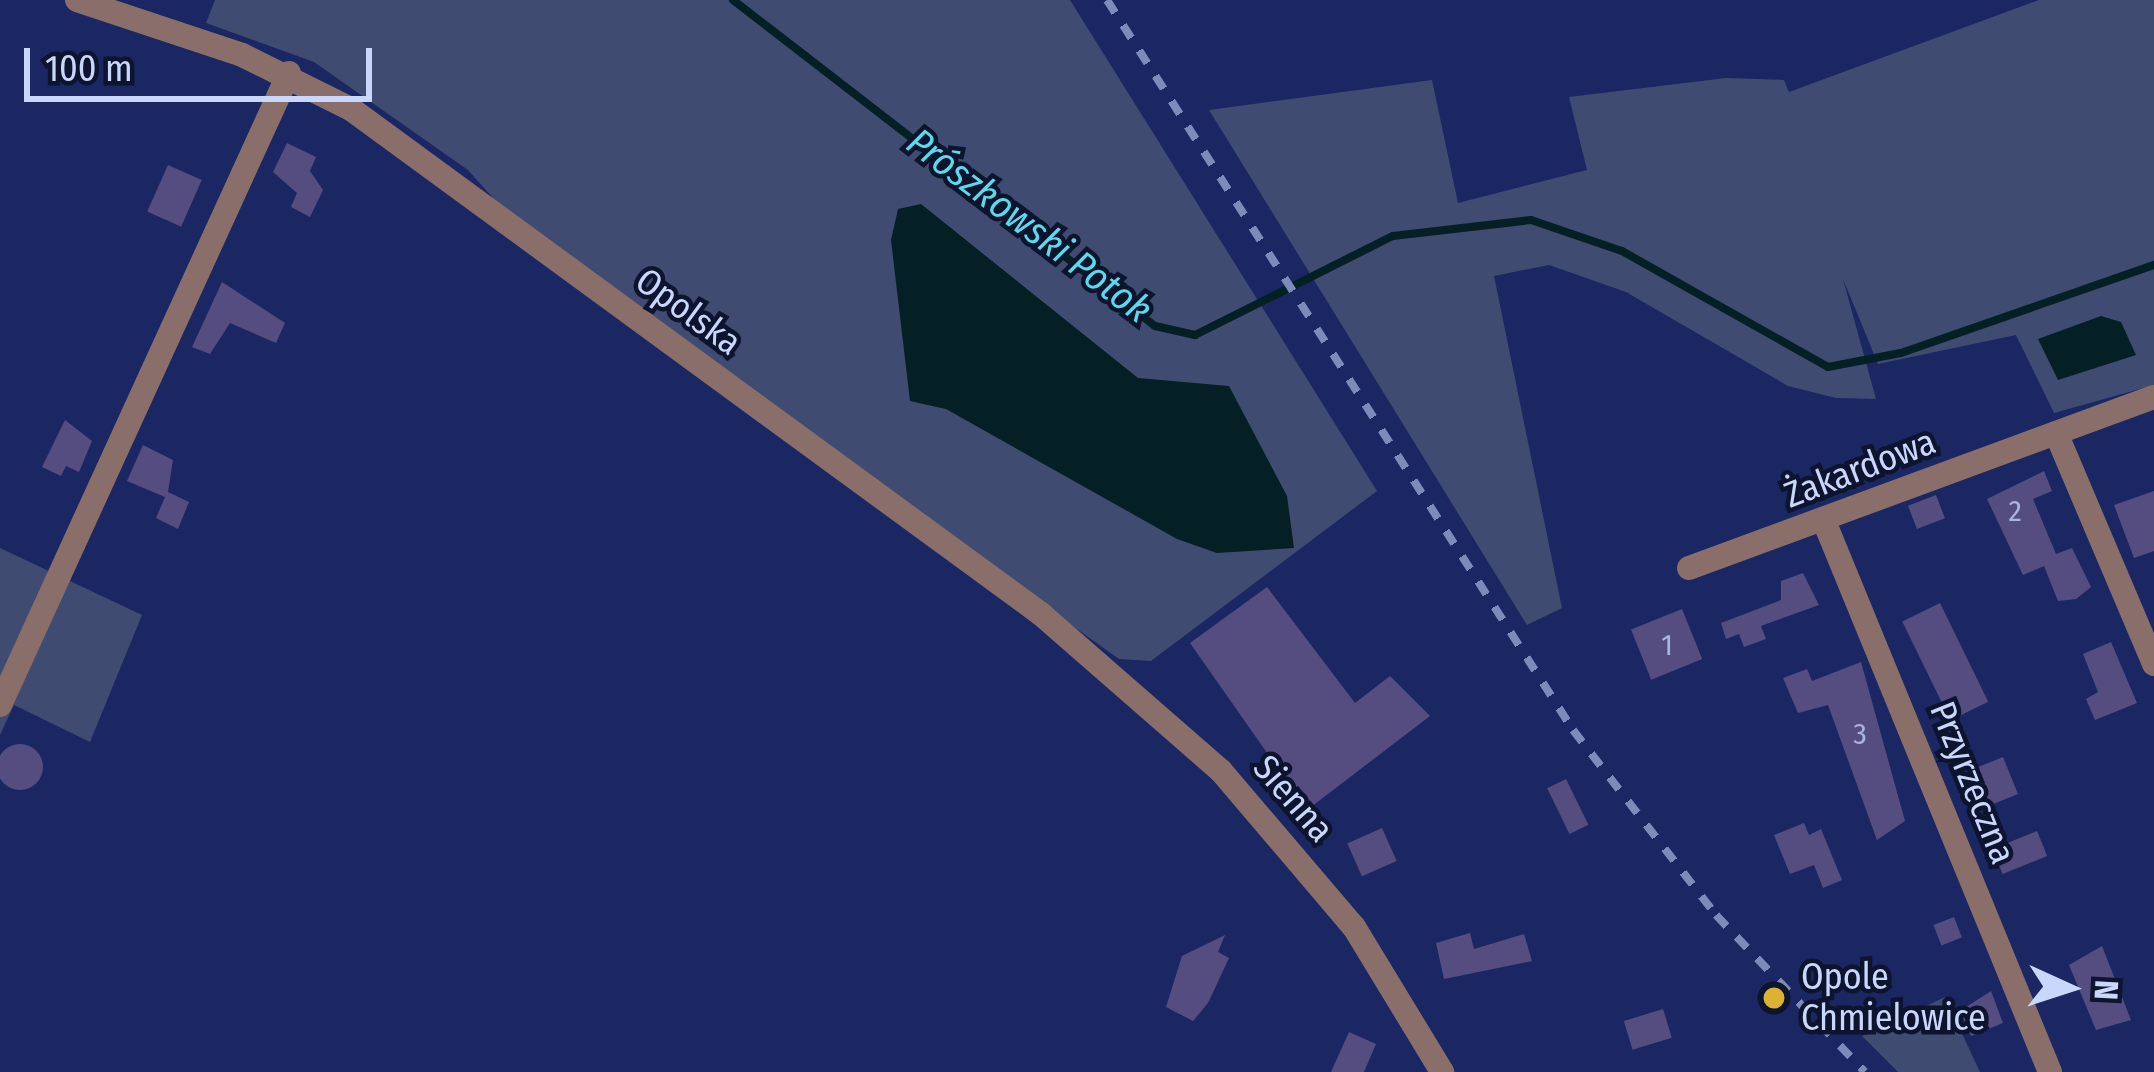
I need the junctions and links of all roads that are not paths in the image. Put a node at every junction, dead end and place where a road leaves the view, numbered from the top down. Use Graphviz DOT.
graph roads {
  1 [pos="77,0"];
  2 [pos="289,74"];
  3 [pos="2154,397"];
  4 [pos="2056,433"];
  5 [pos="1824,521"];
  6 [pos="1689,568"];
  7 [pos="1041,614"];
  8 [pos="2154,664"];
  9 [pos="0,705"];
  10 [pos="1442,1072"];
  11 [pos="2050,1072"];
  1 -- 2 [label="street, Opolska"];
  2 -- 7 [label="street, Opolska"];
  2 -- 9 [label="street"];
  3 -- 4 [label="street, Żakardowa"];
  4 -- 5 [label="street, Żakardowa"];
  4 -- 8 [label="street"];
  5 -- 6 [label="street, Żakardowa"];
  5 -- 11 [label="street, Przyrzeczna"];
  7 -- 10 [label="street, Sienna"];
}
